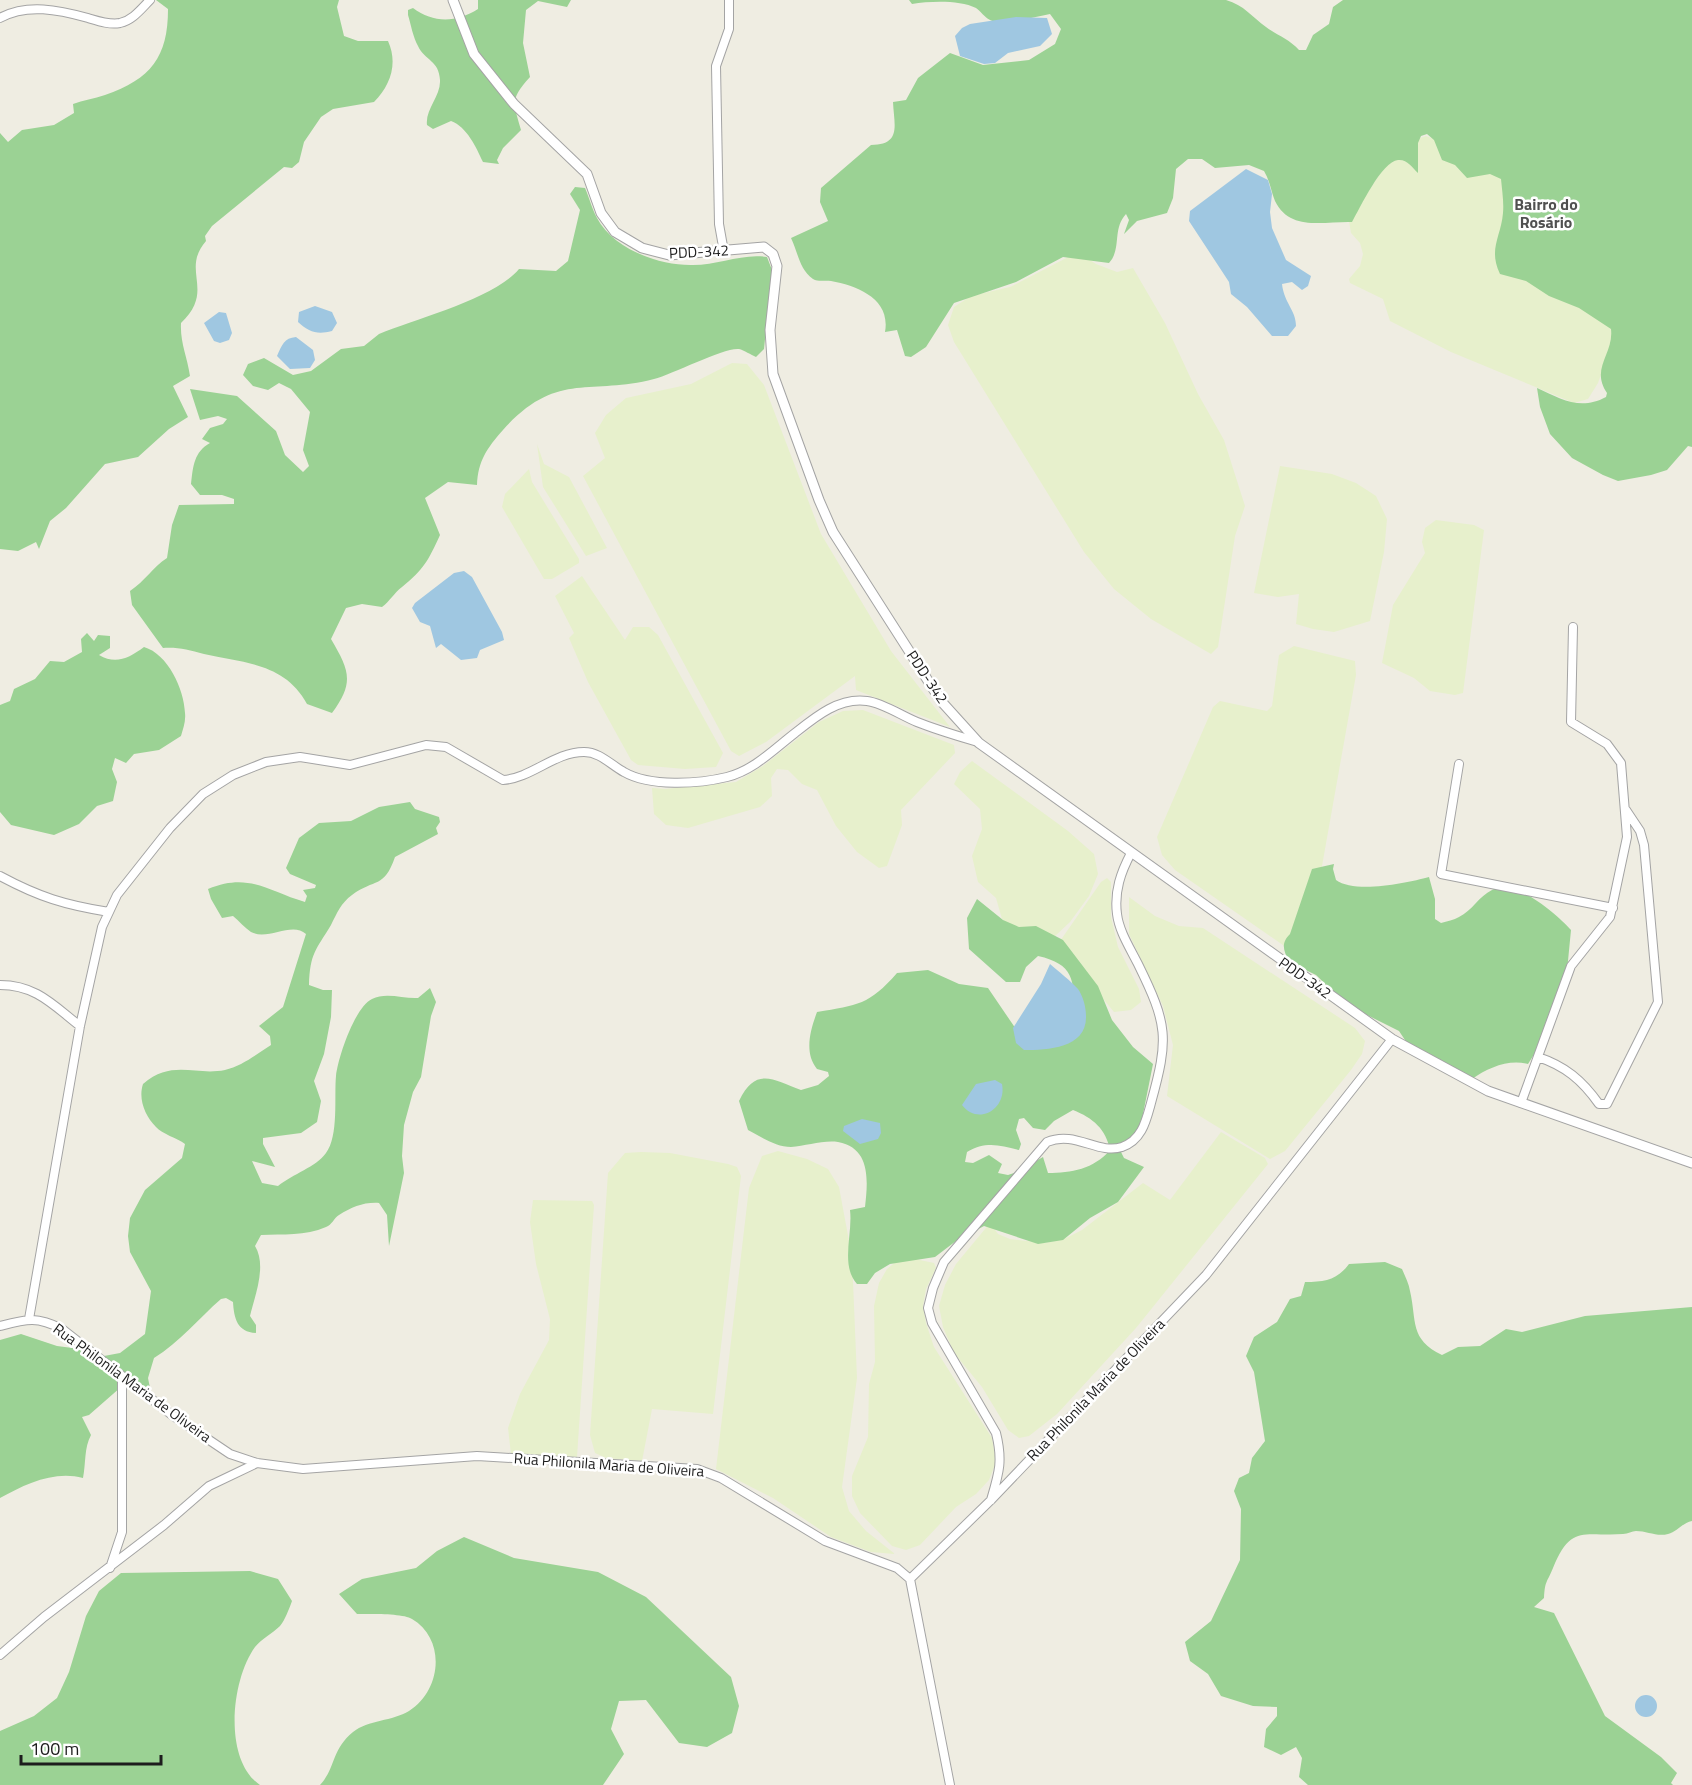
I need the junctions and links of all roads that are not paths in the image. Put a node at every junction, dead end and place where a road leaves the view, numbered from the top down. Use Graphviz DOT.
graph roads {
  1 [pos="150,0"];
  2 [pos="453,0"];
  3 [pos="729,0"];
  4 [pos="0,18"];
  5 [pos="724,252"];
  6 [pos="1573,627"];
  7 [pos="979,743"];
  8 [pos="1459,764"];
  9 [pos="1625,809"];
  10 [pos="1131,853"];
  11 [pos="0,876"];
  12 [pos="1614,908"];
  13 [pos="109,912"];
  14 [pos="0,985"];
  15 [pos="80,1026"];
  16 [pos="1392,1039"];
  17 [pos="1538,1057"];
  18 [pos="1521,1103"];
  19 [pos="1692,1163"];
  20 [pos="29,1318"];
  21 [pos="0,1326"];
  22 [pos="122,1377"];
  23 [pos="258,1463"];
  24 [pos="991,1500"];
  25 [pos="110,1569"];
  26 [pos="910,1579"];
  27 [pos="0,1655"];
  28 [pos="950,1785"];
  1 -- 4 [label="street"];
  2 -- 5 [label="street, PDD-342 / PDD-342"];
  3 -- 5 [label="street"];
  5 -- 7 [label="street, PDD-342 / PDD-342"];
  6 -- 9 [label="street"];
  7 -- 10 [label="street, PDD-342 / PDD-342"];
  7 -- 13 [label="street"];
  8 -- 12 [label="street"];
  9 -- 12 [label="street"];
  9 -- 17 [label="street"];
  10 -- 16 [label="street, PDD-342 / PDD-342"];
  10 -- 24 [label="street"];
  11 -- 13 [label="street"];
  12 -- 17 [label="street"];
  13 -- 15 [label="street"];
  14 -- 15 [label="street"];
  15 -- 20 [label="street"];
  16 -- 18 [label="street, PDD-342 / PDD-342"];
  16 -- 24 [label="street, Rua Philonila Maria de Oliveira"];
  17 -- 18 [label="street"];
  18 -- 19 [label="street, PDD-342 / PDD-342"];
  20 -- 21 [label="street"];
  20 -- 22 [label="street, Rua Philonila Maria de Oliveira"];
  22 -- 23 [label="street, Rua Philonila Maria de Oliveira"];
  22 -- 25 [label="street"];
  23 -- 25 [label="street"];
  23 -- 26 [label="street, Rua Philonila Maria de Oliveira"];
  24 -- 26 [label="street, Rua Philonila Maria de Oliveira"];
  25 -- 27 [label="street"];
  26 -- 28 [label="street"];
}
